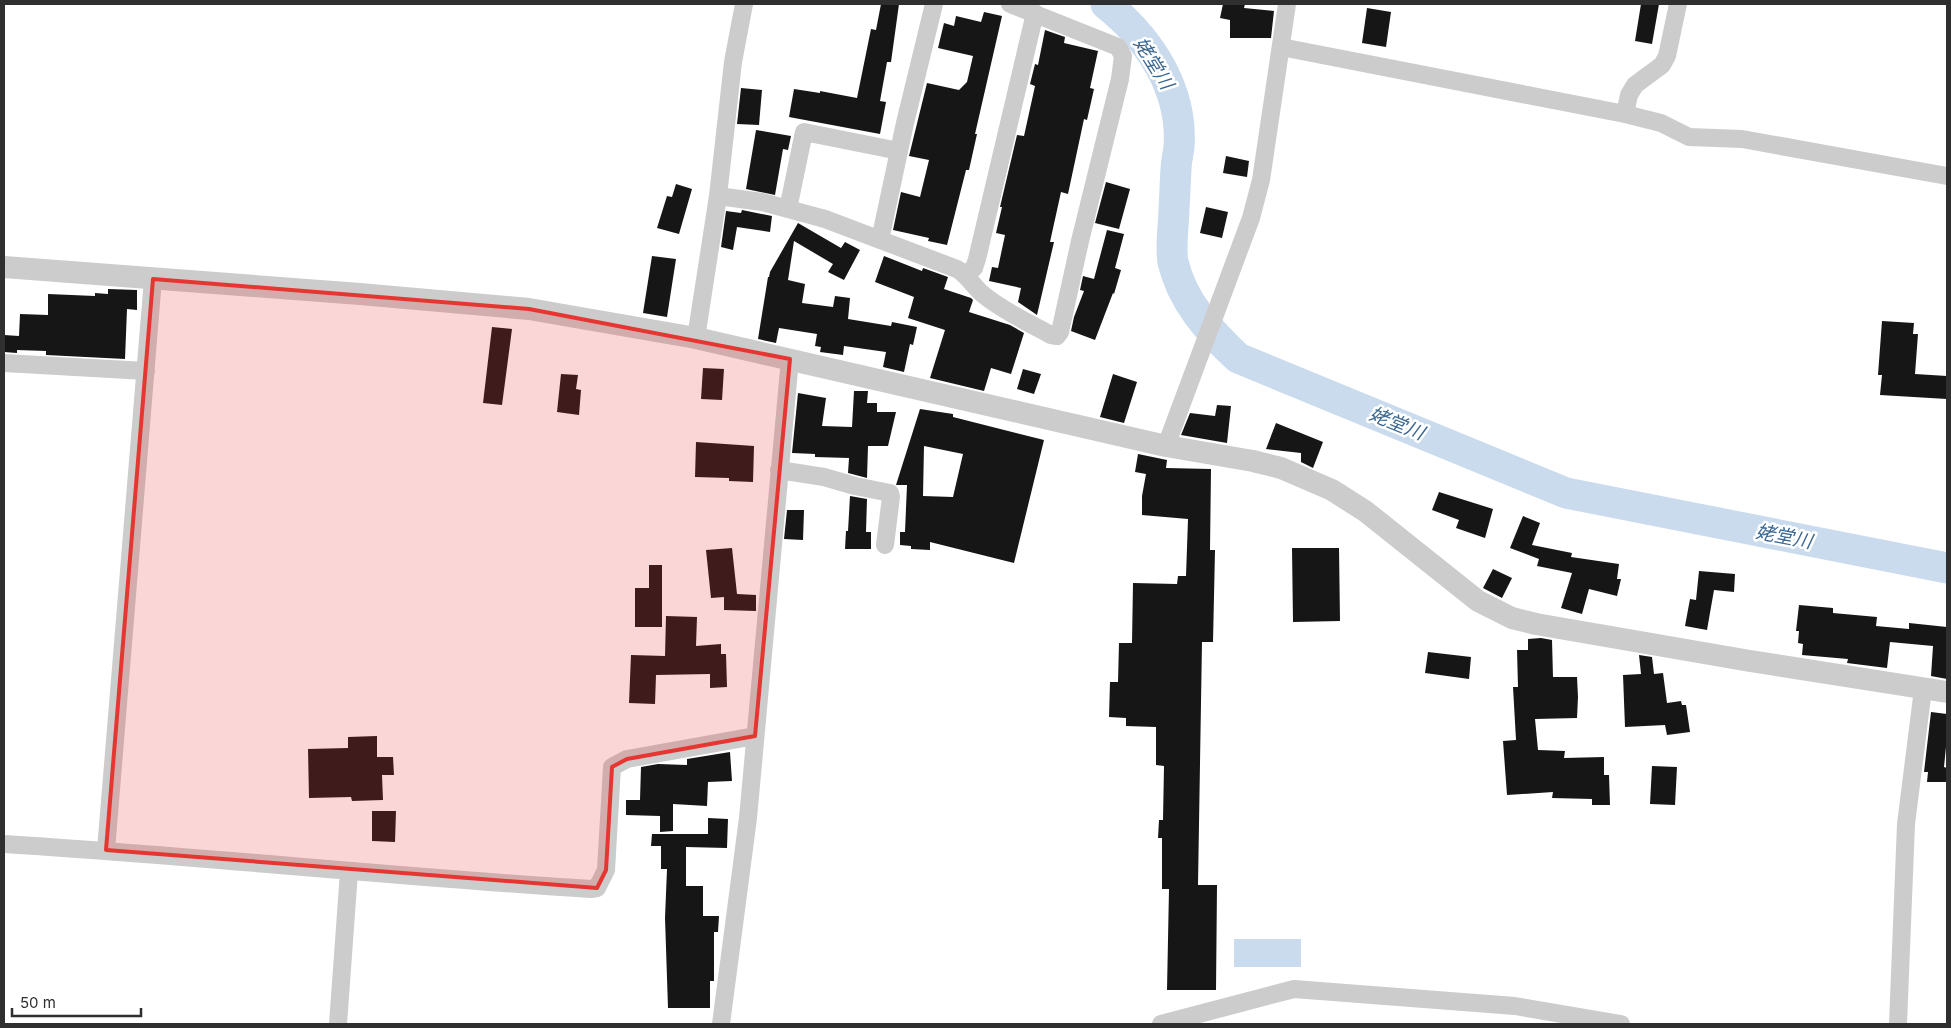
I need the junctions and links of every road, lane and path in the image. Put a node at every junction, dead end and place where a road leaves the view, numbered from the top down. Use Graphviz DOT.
graph roads {
  1 [pos="744,4"];
  2 [pos="934,4"];
  3 [pos="1010,4"];
  4 [pos="1287,4"];
  5 [pos="1678,4"];
  6 [pos="1034,14"];
  7 [pos="1281,47"];
  8 [pos="1625,114"];
  9 [pos="899,151"];
  10 [pos="1947,176"];
  11 [pos="718,196"];
  12 [pos="788,209"];
  13 [pos="880,240"];
  14 [pos="4,268"];
  15 [pos="966,274"];
  16 [pos="153,279"];
  17 [pos="696,338"];
  18 [pos="790,359"];
  19 [pos="4,363"];
  20 [pos="146,371"];
  21 [pos="1166,446"];
  22 [pos="779,470"];
  23 [pos="885,545"];
  24 [pos="1923,689"];
  25 [pos="1947,692"];
  26 [pos="755,736"];
  27 [pos="4,844"];
  28 [pos="106,850"];
  29 [pos="349,872"];
  30 [pos="338,1024"];
  31 [pos="721,1024"];
  32 [pos="1161,1024"];
  33 [pos="1621,1024"];
  34 [pos="1898,1024"];
  1 -- 11 [label="street"];
  2 -- 9 [label="street"];
  3 -- 6 [label="street"];
  4 -- 7 [label="street"];
  5 -- 8 [label="street"];
  6 -- 15 [label="street"];
  6 -- 15 [label="street"];
  7 -- 8 [label="street"];
  7 -- 21 [label="street"];
  8 -- 10 [label="street"];
  9 -- 12 [label="street"];
  9 -- 13 [label="street"];
  11 -- 12 [label="street"];
  11 -- 17 [label="street"];
  12 -- 13 [label="street"];
  13 -- 15 [label="street"];
  14 -- 16 [label="street"];
  16 -- 17 [label="street"];
  16 -- 20 [label="street"];
  17 -- 18 [label="street"];
  18 -- 21 [label="street"];
  18 -- 22 [label="street"];
  19 -- 20 [label="street"];
  20 -- 28 [label="street"];
  21 -- 24 [label="street"];
  22 -- 23 [label="street"];
  22 -- 26 [label="street"];
  24 -- 25 [label="street"];
  24 -- 34 [label="street"];
  26 -- 29 [label="street"];
  26 -- 31 [label="street"];
  27 -- 28 [label="street"];
  28 -- 29 [label="street"];
  29 -- 30 [label="street"];
  32 -- 33 [label="street"];
}
